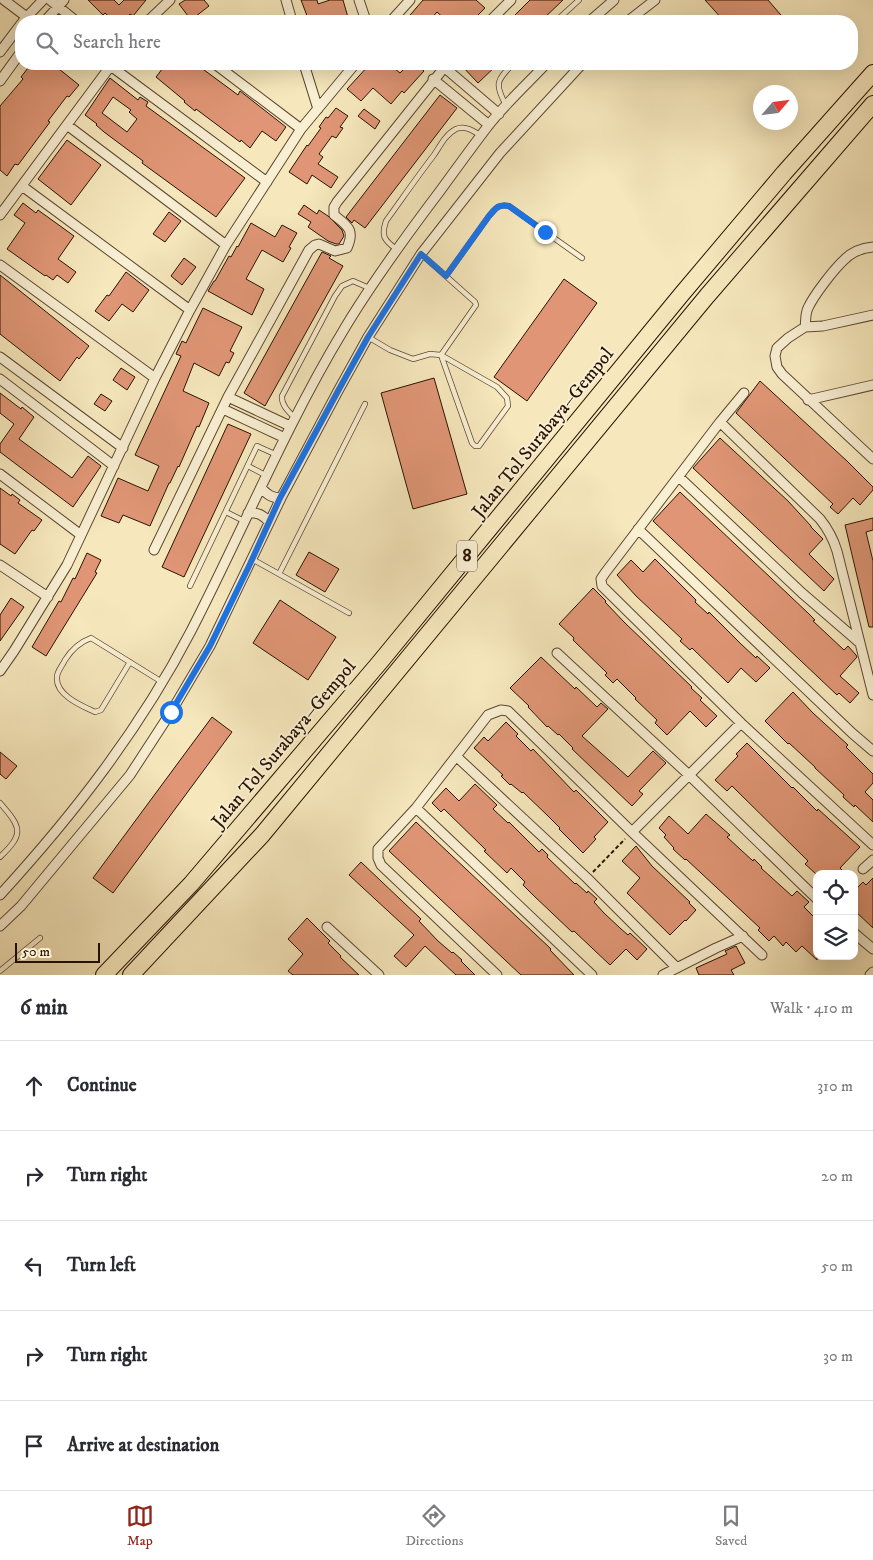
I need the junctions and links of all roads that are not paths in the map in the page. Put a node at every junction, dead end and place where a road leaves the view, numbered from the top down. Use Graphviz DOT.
graph roads {
  1 [pos="4,0"];
  2 [pos="43,0"];
  3 [pos="50,0"];
  4 [pos="170,0"];
  5 [pos="286,0"];
  6 [pos="359,0"];
  7 [pos="410,0"];
  8 [pos="511,0"];
  9 [pos="579,0"];
  10 [pos="614,0"];
  11 [pos="655,0"];
  12 [pos="61,3"];
  13 [pos="20,15"];
  14 [pos="31,15"];
  15 [pos="50,15"];
  16 [pos="71,15"];
  17 [pos="157,15"];
  18 [pos="290,15"];
  19 [pos="364,15"];
  20 [pos="396,15"];
  21 [pos="496,15"];
  22 [pos="563,15"];
  23 [pos="597,15"];
  24 [pos="636,15"];
  25 [pos="15,34"];
  26 [pos="0,52"];
  27 [pos="15,60"];
  28 [pos="106,70"];
  29 [pos="118,70"];
  30 [pos="223,70"];
  31 [pos="306,70"];
  32 [pos="349,70"];
  33 [pos="441,70"];
  34 [pos="451,70"];
  35 [pos="507,70"];
  36 [pos="540,70"];
  37 [pos="576,70"];
  38 [pos="873,73"];
  39 [pos="433,79"];
  40 [pos="0,81"];
  41 [pos="873,104"];
  42 [pos="507,106"];
  43 [pos="318,109"];
  44 [pos="499,114"];
  45 [pos="67,125"];
  46 [pos="489,125"];
  47 [pos="301,129"];
  48 [pos="481,136"];
  49 [pos="266,182"];
  50 [pos="22,186"];
  51 [pos="0,215"];
  52 [pos="226,245"];
  53 [pos="873,247"];
  54 [pos="396,250"];
  55 [pos="421,254"];
  56 [pos="582,258"];
  57 [pos="0,265"];
  58 [pos="446,276"];
  59 [pos="370,289"];
  60 [pos="190,310"];
  61 [pos="873,316"];
  62 [pos="805,327"];
  63 [pos="368,337"];
  64 [pos="441,355"];
  65 [pos="0,357"];
  66 [pos="155,378"];
  67 [pos="0,379"];
  68 [pos="873,384"];
  69 [pos="744,393"];
  70 [pos="228,397"];
  71 [pos="808,400"];
  72 [pos="365,404"];
  73 [pos="223,409"];
  74 [pos="293,422"];
  75 [pos="720,422"];
  76 [pos="285,438"];
  77 [pos="123,448"];
  78 [pos="277,455"];
  79 [pos="873,459"];
  80 [pos="114,466"];
  81 [pos="248,466"];
  82 [pos="0,474"];
  83 [pos="266,476"];
  84 [pos="679,477"];
  85 [pos="261,488"];
  86 [pos="280,498"];
  87 [pos="226,512"];
  88 [pos="246,517"];
  89 [pos="269,522"];
  90 [pos="638,529"];
  91 [pos="81,535"];
  92 [pos="154,550"];
  93 [pos="252,559"];
  94 [pos="0,565"];
  95 [pos="279,574"];
  96 [pos="190,586"];
  97 [pos="48,598"];
  98 [pos="349,612"];
  99 [pos="860,643"];
  100 [pos="557,653"];
  101 [pos="130,662"];
  102 [pos="0,671"];
  103 [pos="162,682"];
  104 [pos="873,695"];
  105 [pos="741,723"];
  106 [pos="873,751"];
  107 [pos="458,756"];
  108 [pos="690,775"];
  109 [pos="0,803"];
  110 [pos="416,808"];
  111 [pos="632,832"];
  112 [pos="873,845"];
  113 [pos="0,857"];
  114 [pos="873,860"];
  115 [pos="863,869"];
  116 [pos="0,895"];
  117 [pos="813,895"];
  118 [pos="0,926"];
  119 [pos="327,927"];
  120 [pos="743,936"];
  121 [pos="858,936"];
  122 [pos="40,938"];
  123 [pos="873,949"];
  124 [pos="762,955"];
  125 [pos="676,968"];
  126 [pos="0,971"];
  127 [pos="873,972"];
  128 [pos="104,975"];
  129 [pos="131,975"];
  130 [pos="379,975"];
  131 [pos="497,975"];
  132 [pos="592,975"];
  133 [pos="663,975"];
  134 [pos="870,975"];
  1 -- 13 [label="street"];
  2 -- 14 [label="street"];
  3 -- 12 [label="street"];
  4 -- 17 [label="street"];
  5 -- 18 [label="street"];
  6 -- 19 [label="street"];
  7 -- 20 [label="street"];
  8 -- 21 [label="street"];
  9 -- 22 [label="lane"];
  10 -- 23 [label="street"];
  11 -- 24 [label="street"];
  12 -- 15 [label="street"];
  12 -- 16 [label="street"];
  25 -- 26 [label="street"];
  27 -- 40 [label="street"];
  28 -- 45 [label="street"];
  29 -- 49 [label="street"];
  30 -- 47 [label="street"];
  31 -- 43 [label="street"];
  32 -- 43 [label="street"];
  33 -- 39 [label="street"];
  34 -- 44 [label="street"];
  35 -- 42 [label="lane"];
  36 -- 42 [label="street"];
  37 -- 55 [label="street"];
  38 -- 128 [label="highway, Jalan Tol Surabaya–Gempol / 8"];
  39 -- 46 [label="street"];
  39 -- 70 [label="street"];
  41 -- 129 [label="highway, Jalan Tol Surabaya–Gempol / 8"];
  42 -- 44 [label="street"];
  43 -- 47 [label="street"];
  44 -- 46 [label="street"];
  45 -- 50 [label="street"];
  45 -- 52 [label="street"];
  46 -- 48 [label="street"];
  47 -- 49 [label="street"];
  48 -- 54 [label="street"];
  48 -- 54 [label="lane"];
  49 -- 52 [label="street"];
  50 -- 51 [label="street"];
  50 -- 60 [label="street"];
  52 -- 60 [label="street"];
  53 -- 62 [label="street"];
  54 -- 59 [label="street"];
  55 -- 58 [label="lane"];
  55 -- 63 [label="street"];
  56 -- 58 [label="lane"];
  57 -- 66 [label="street"];
  58 -- 64 [label="lane"];
  59 -- 74 [label="street"];
  59 -- 74 [label="lane"];
  60 -- 66 [label="street"];
  61 -- 62 [label="street"];
  62 -- 71 [label="street"];
  63 -- 64 [label="lane"];
  63 -- 86 [label="street"];
  64 -- 64 [label="lane"];
  65 -- 77 [label="street"];
  66 -- 77 [label="street"];
  67 -- 80 [label="street"];
  68 -- 71 [label="street"];
  69 -- 75 [label="street"];
  70 -- 73 [label="street"];
  70 -- 74 [label="street"];
  71 -- 79 [label="street"];
  72 -- 95 [label="lane"];
  73 -- 76 [label="street"];
  73 -- 92 [label="street"];
  74 -- 76 [label="street"];
  75 -- 84 [label="street"];
  75 -- 99 [label="street"];
  76 -- 78 [label="street"];
  77 -- 80 [label="street"];
  78 -- 81 [label="lane"];
  78 -- 83 [label="street"];
  80 -- 91 [label="street"];
  81 -- 83 [label="lane"];
  81 -- 87 [label="lane"];
  82 -- 91 [label="street"];
  83 -- 85 [label="street"];
  84 -- 90 [label="street"];
  84 -- 99 [label="street"];
  85 -- 86 [label="street"];
  85 -- 88 [label="street"];
  86 -- 89 [label="street"];
  87 -- 88 [label="lane"];
  87 -- 96 [label="lane"];
  88 -- 89 [label="street"];
  88 -- 103 [label="street"];
  89 -- 93 [label="street"];
  90 -- 105 [label="street"];
  90 -- 106 [label="street"];
  91 -- 97 [label="street"];
  93 -- 95 [label="lane"];
  93 -- 118 [label="street"];
  94 -- 97 [label="street"];
  95 -- 98 [label="lane"];
  97 -- 102 [label="street"];
  99 -- 104 [label="street"];
  100 -- 108 [label="street"];
  101 -- 101 [label="lane"];
  101 -- 103 [label="lane"];
  103 -- 116 [label="street"];
  105 -- 108 [label="street"];
  105 -- 112 [label="street"];
  107 -- 110 [label="street"];
  107 -- 111 [label="street"];
  107 -- 125 [label="street"];
  108 -- 111 [label="street"];
  108 -- 117 [label="street"];
  109 -- 113 [label="lane"];
  110 -- 131 [label="street"];
  110 -- 132 [label="street"];
  111 -- 120 [label="street"];
  114 -- 115 [label="street"];
  119 -- 130 [label="street"];
  120 -- 124 [label="street"];
  120 -- 125 [label="street"];
  121 -- 123 [label="street"];
  122 -- 126 [label="lane"];
  125 -- 133 [label="street"];
  127 -- 134 [label="street"];
}
